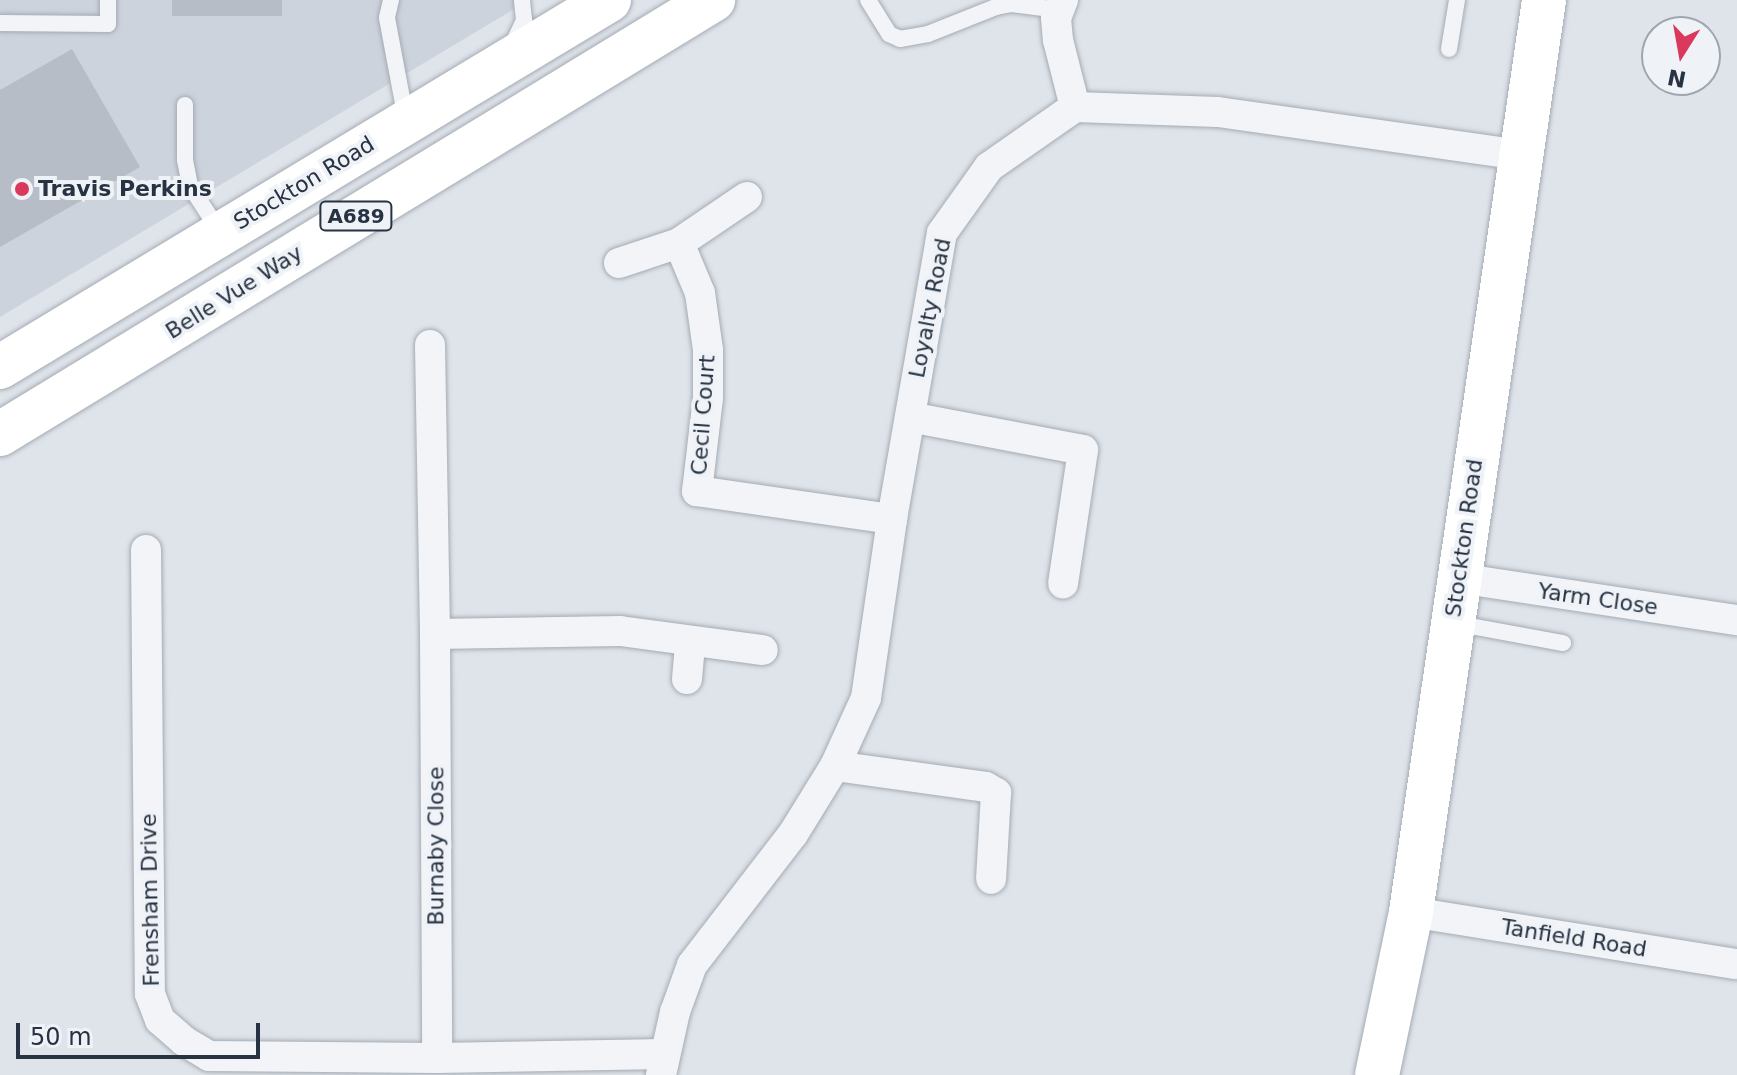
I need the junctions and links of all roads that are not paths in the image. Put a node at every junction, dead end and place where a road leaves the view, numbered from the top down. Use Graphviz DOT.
graph roads {
  1 [pos="108,0"];
  2 [pos="391,0"];
  3 [pos="522,0"];
  4 [pos="609,0"];
  5 [pos="713,0"];
  6 [pos="868,0"];
  7 [pos="1457,0"];
  8 [pos="1544,0"];
  9 [pos="1061,5"];
  10 [pos="0,23"];
  11 [pos="1449,49"];
  12 [pos="505,62"];
  13 [pos="185,105"];
  14 [pos="1075,107"];
  15 [pos="406,122"];
  16 [pos="1520,155"];
  17 [pos="747,197"];
  18 [pos="221,233"];
  19 [pos="679,243"];
  20 [pos="619,263"];
  21 [pos="430,345"];
  22 [pos="0,367"];
  23 [pos="910,417"];
  24 [pos="0,434"];
  25 [pos="892,519"];
  26 [pos="146,550"];
  27 [pos="1458,578"];
  28 [pos="1063,584"];
  29 [pos="1737,620"];
  30 [pos="1452,622"];
  31 [pos="435,634"];
  32 [pos="690,641"];
  33 [pos="1563,643"];
  34 [pos="763,650"];
  35 [pos="687,679"];
  36 [pos="835,766"];
  37 [pos="991,879"];
  38 [pos="1411,912"];
  39 [pos="1737,964"];
  40 [pos="437,1058"];
  41 [pos="663,1064"];
  42 [pos="1377,1075"];
  1 -- 10 [label="lane"];
  2 -- 15 [label="lane"];
  3 -- 12 [label="lane"];
  4 -- 12 [label="main road, Stockton Road / A689"];
  5 -- 24 [label="main road, Belle Vue Way / A689"];
  6 -- 9 [label="lane"];
  7 -- 11 [label="lane"];
  8 -- 16 [label="main road, Stockton Road"];
  9 -- 14 [label="street"];
  12 -- 15 [label="main road, Stockton Road / A689"];
  13 -- 18 [label="lane"];
  14 -- 16 [label="street"];
  14 -- 23 [label="street, Loyalty Road"];
  15 -- 18 [label="main road, Stockton Road / A689"];
  16 -- 27 [label="main road, Stockton Road"];
  17 -- 19 [label="street"];
  18 -- 22 [label="main road, Stockton Road / A689"];
  19 -- 20 [label="street"];
  19 -- 25 [label="street, Cecil Court"];
  21 -- 31 [label="street, Burnaby Close"];
  23 -- 25 [label="street, Loyalty Road"];
  23 -- 28 [label="street"];
  25 -- 36 [label="street, Loyalty Road"];
  26 -- 40 [label="street, Frensham Drive"];
  27 -- 29 [label="street, Yarm Close"];
  27 -- 30 [label="main road, Stockton Road"];
  30 -- 33 [label="lane"];
  30 -- 38 [label="main road, Stockton Road"];
  31 -- 32 [label="street"];
  31 -- 40 [label="street, Burnaby Close"];
  32 -- 34 [label="street"];
  32 -- 35 [label="street"];
  36 -- 37 [label="street"];
  36 -- 41 [label="street, Loyalty Road"];
  38 -- 39 [label="street, Tanfield Road"];
  38 -- 42 [label="main road, Stockton Road"];
  40 -- 41 [label="street, Frensham Drive"];
}
